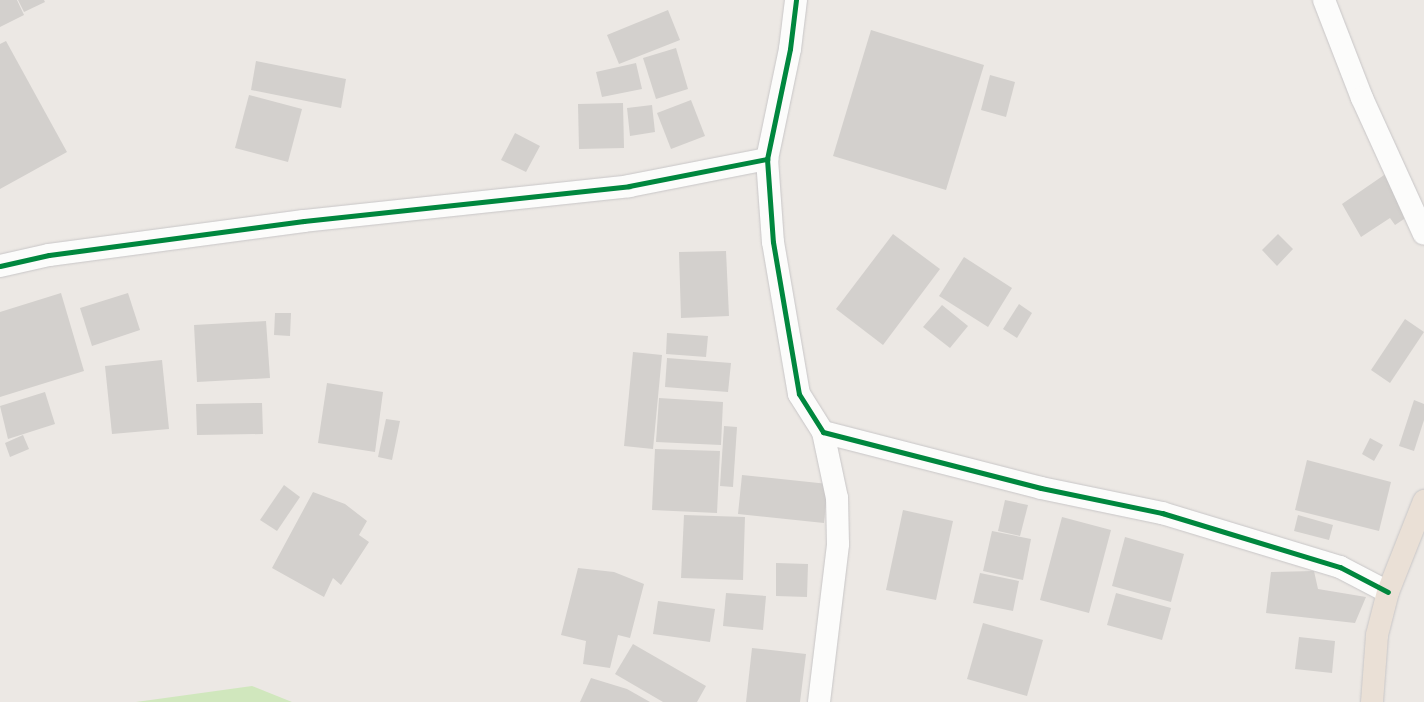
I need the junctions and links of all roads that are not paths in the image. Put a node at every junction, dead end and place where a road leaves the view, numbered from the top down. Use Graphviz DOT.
graph roads {
  1 [pos="796,0"];
  2 [pos="1324,0"];
  3 [pos="766,159"];
  4 [pos="1424,234"];
  5 [pos="0,266"];
  6 [pos="823,432"];
  7 [pos="1424,501"];
  8 [pos="1388,592"];
  9 [pos="819,702"];
  10 [pos="1372,702"];
  1 -- 3 [label="street"];
  2 -- 4 [label="street"];
  3 -- 5 [label="street"];
  3 -- 6 [label="street"];
  6 -- 8 [label="street"];
  6 -- 9 [label="street"];
  7 -- 8 [label="highway"];
  8 -- 10 [label="highway"];
}
